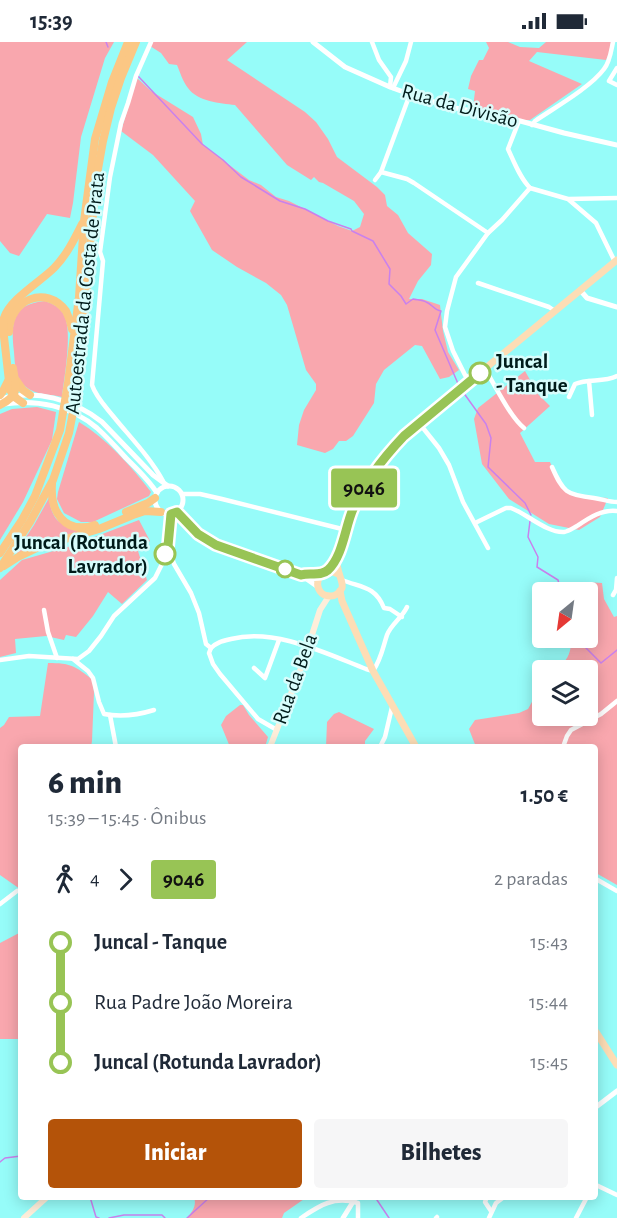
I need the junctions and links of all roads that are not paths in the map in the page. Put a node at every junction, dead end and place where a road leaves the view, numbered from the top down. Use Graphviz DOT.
graph roads {
  1 [pos="128,42"];
  2 [pos="136,42"];
  3 [pos="151,42"];
  4 [pos="313,42"];
  5 [pos="372,42"];
  6 [pos="411,42"];
  7 [pos="613,42"];
  8 [pos="617,68"];
  9 [pos="617,85"];
  10 [pos="391,88"];
  11 [pos="410,94"];
  12 [pos="519,122"];
  13 [pos="532,125"];
  14 [pos="617,145"];
  15 [pos="381,172"];
  16 [pos="375,180"];
  17 [pos="530,188"];
  18 [pos="617,198"];
  19 [pos="568,199"];
  20 [pos="84,221"];
  21 [pos="488,232"];
  22 [pos="615,264"];
  23 [pos="478,283"];
  24 [pos="580,290"];
  25 [pos="617,307"];
  26 [pos="555,311"];
  27 [pos="74,334"];
  28 [pos="485,369"];
  29 [pos="617,376"];
  30 [pos="11,377"];
  31 [pos="470,381"];
  32 [pos="589,381"];
  33 [pos="30,395"];
  34 [pos="13,396"];
  35 [pos="0,397"];
  36 [pos="569,397"];
  37 [pos="23,403"];
  38 [pos="0,405"];
  39 [pos="592,415"];
  40 [pos="419,423"];
  41 [pos="524,428"];
  42 [pos="552,466"];
  43 [pos="53,480"];
  44 [pos="166,484"];
  45 [pos="183,494"];
  46 [pos="156,496"];
  47 [pos="617,502"];
  48 [pos="617,511"];
  49 [pos="161,512"];
  50 [pos="174,513"];
  51 [pos="475,523"];
  52 [pos="346,530"];
  53 [pos="168,546"];
  54 [pos="488,548"];
  55 [pos="0,553"];
  56 [pos="337,558"];
  57 [pos="163,562"];
  58 [pos="174,564"];
  59 [pos="1,568"];
  60 [pos="325,573"];
  61 [pos="301,575"];
  62 [pos="617,578"];
  63 [pos="341,584"];
  64 [pos="319,589"];
  65 [pos="613,595"];
  66 [pos="331,596"];
  67 [pos="342,602"];
  68 [pos="407,608"];
  69 [pos="44,610"];
  70 [pos="320,610"];
  71 [pos="402,617"];
  72 [pos="279,640"];
  73 [pos="308,647"];
  74 [pos="211,648"];
  75 [pos="57,658"];
  76 [pos="73,659"];
  77 [pos="0,660"];
  78 [pos="254,668"];
  79 [pos="373,671"];
  80 [pos="617,701"];
  81 [pos="392,706"];
  82 [pos="154,710"];
  83 [pos="110,715"];
  84 [pos="277,730"];
  85 [pos="115,744"];
  86 [pos="271,744"];
  87 [pos="382,744"];
  88 [pos="414,744"];
  89 [pos="564,744"];
  90 [pos="598,880"];
  91 [pos="17,891"];
  92 [pos="617,891"];
  93 [pos="0,904"];
  94 [pos="598,1035"];
  95 [pos="617,1065"];
  96 [pos="617,1091"];
  97 [pos="598,1105"];
  98 [pos="598,1186"];
  99 [pos="617,1196"];
  100 [pos="44,1200"];
  101 [pos="344,1200"];
  102 [pos="353,1200"];
  103 [pos="355,1200"];
  104 [pos="486,1200"];
  105 [pos="500,1200"];
  106 [pos="585,1200"];
  107 [pos="491,1211"];
  108 [pos="24,1218"];
  109 [pos="301,1218"];
  110 [pos="344,1218"];
  111 [pos="358,1218"];
  112 [pos="489,1218"];
  113 [pos="576,1218"];
  1 -- 20 [label="highway, Autoestrada da Costa de Prata"];
  2 -- 43 [label="highway, Autoestrada da Costa de Prata"];
  3 -- 44 [label="street"];
  4 -- 10 [label="street, Rua da Divisão"];
  5 -- 10 [label="street"];
  6 -- 10 [label="street"];
  7 -- 13 [label="street"];
  8 -- 9 [label="street"];
  10 -- 11 [label="street, Rua da Divisão"];
  11 -- 12 [label="street, Rua da Divisão"];
  11 -- 15 [label="street"];
  12 -- 13 [label="street, Rua da Divisão"];
  12 -- 17 [label="street"];
  13 -- 14 [label="street, Rua da Divisão"];
  15 -- 16 [label="street"];
  15 -- 21 [label="street"];
  17 -- 19 [label="street"];
  17 -- 21 [label="street"];
  18 -- 19 [label="street"];
  19 -- 22 [label="street"];
  20 -- 27 [label="highway, Autoestrada da Costa de Prata"];
  20 -- 30 [label="highway"];
  21 -- 31 [label="street"];
  22 -- 24 [label="main road"];
  23 -- 26 [label="street"];
  24 -- 25 [label="street"];
  24 -- 26 [label="main road"];
  26 -- 28 [label="main road"];
  27 -- 30 [label="highway"];
  27 -- 55 [label="highway, Autoestrada da Costa de Prata"];
  28 -- 31 [label="main road"];
  28 -- 41 [label="street"];
  29 -- 32 [label="street"];
  30 -- 33 [label="highway"];
  30 -- 34 [label="highway"];
  30 -- 35 [label="highway"];
  31 -- 40 [label="main road"];
  32 -- 36 [label="street"];
  32 -- 39 [label="street"];
  33 -- 34 [label="street"];
  33 -- 44 [label="street"];
  34 -- 35 [label="street"];
  34 -- 37 [label="highway"];
  34 -- 38 [label="highway"];
  37 -- 38 [label="street"];
  37 -- 46 [label="street"];
  40 -- 51 [label="street"];
  40 -- 52 [label="main road"];
  42 -- 47 [label="street"];
  43 -- 46 [label="highway"];
  43 -- 59 [label="highway, Autoestrada da Costa de Prata"];
  44 -- 45 [label="street"];
  44 -- 46 [label="street"];
  45 -- 50 [label="street"];
  45 -- 52 [label="street"];
  46 -- 49 [label="street"];
  48 -- 51 [label="street"];
  49 -- 50 [label="street"];
  49 -- 59 [label="highway"];
  50 -- 53 [label="street"];
  50 -- 61 [label="street"];
  51 -- 54 [label="street"];
  52 -- 56 [label="main road"];
  53 -- 57 [label="street"];
  53 -- 58 [label="street"];
  56 -- 60 [label="main road"];
  56 -- 63 [label="main road"];
  57 -- 58 [label="street"];
  57 -- 76 [label="street"];
  58 -- 74 [label="street"];
  60 -- 61 [label="street"];
  60 -- 63 [label="main road"];
  60 -- 64 [label="main road"];
  61 -- 64 [label="street"];
  62 -- 65 [label="street"];
  63 -- 66 [label="main road"];
  63 -- 67 [label="main road"];
  63 -- 71 [label="street"];
  64 -- 66 [label="main road"];
  64 -- 70 [label="main road, Rua da Bela"];
  66 -- 67 [label="main road"];
  66 -- 70 [label="main road, Rua da Bela"];
  67 -- 79 [label="main road"];
  68 -- 71 [label="street"];
  69 -- 75 [label="street"];
  70 -- 73 [label="main road, Rua da Bela"];
  71 -- 79 [label="street"];
  72 -- 73 [label="street"];
  72 -- 74 [label="street"];
  72 -- 78 [label="street"];
  73 -- 79 [label="street"];
  73 -- 84 [label="main road, Rua da Bela"];
  74 -- 84 [label="street"];
  75 -- 76 [label="street"];
  75 -- 77 [label="street"];
  76 -- 83 [label="street"];
  79 -- 81 [label="main road"];
  80 -- 89 [label="street"];
  81 -- 87 [label="street"];
  81 -- 88 [label="main road"];
  82 -- 83 [label="street"];
  83 -- 85 [label="street"];
  84 -- 86 [label="main road, Rua da Bela"];
  90 -- 92 [label="street"];
  91 -- 93 [label="street"];
  94 -- 95 [label="main road"];
  96 -- 97 [label="street"];
  98 -- 99 [label="street"];
  100 -- 108 [label="main road"];
  101 -- 109 [label="street"];
  102 -- 110 [label="street"];
  103 -- 111 [label="street"];
  104 -- 107 [label="street"];
  105 -- 107 [label="street"];
  106 -- 113 [label="street"];
  107 -- 112 [label="street"];
}
